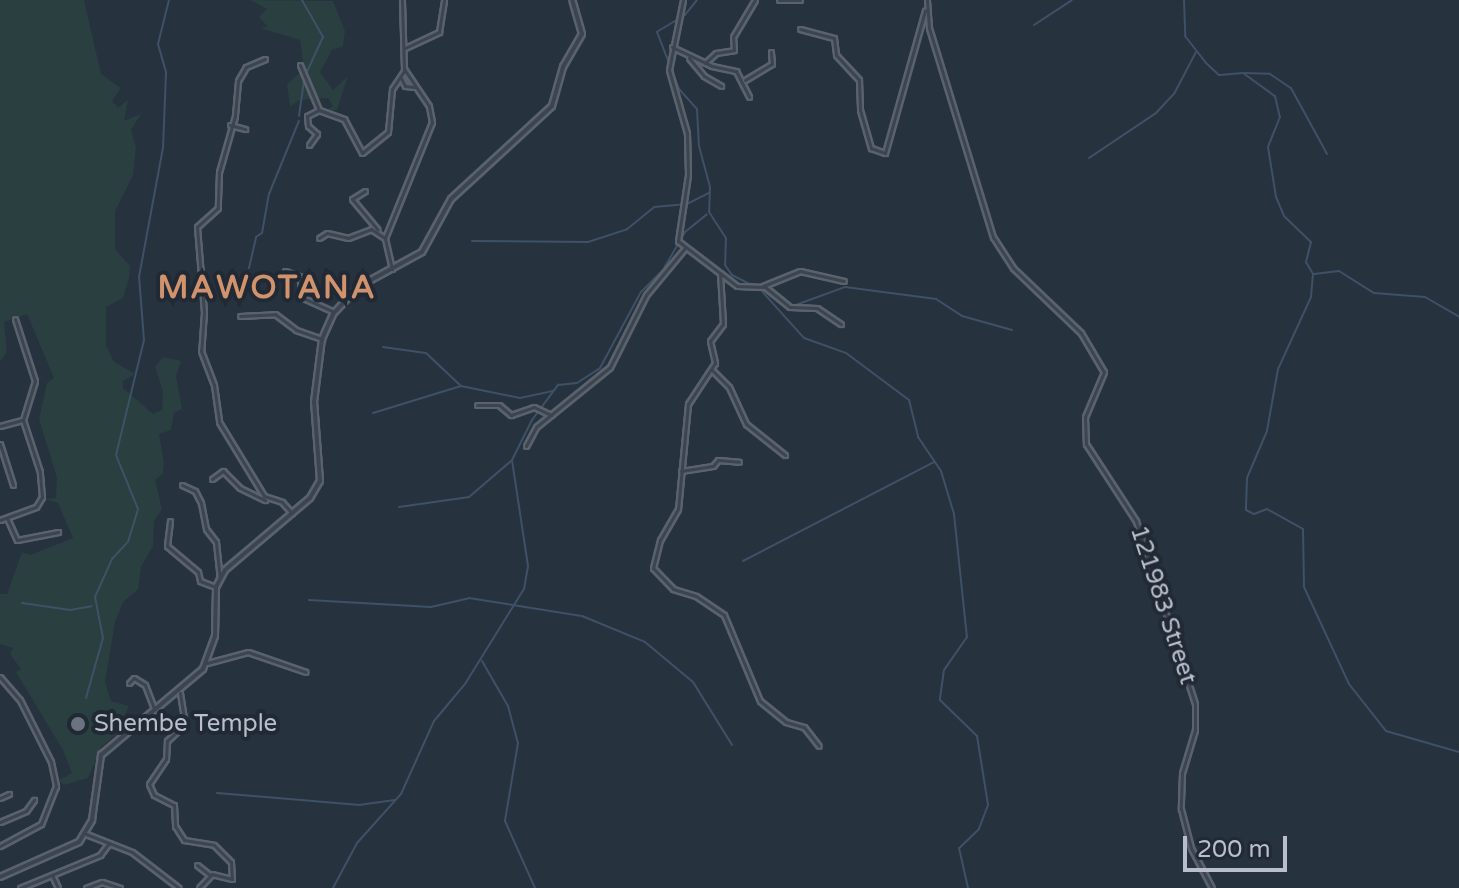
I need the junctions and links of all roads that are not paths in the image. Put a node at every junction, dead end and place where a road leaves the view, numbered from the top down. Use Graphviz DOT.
graph roads {
  1 [pos="402,0"];
  2 [pos="444,0"];
  3 [pos="572,0"];
  4 [pos="683,0"];
  5 [pos="755,0"];
  6 [pos="779,0"];
  7 [pos="800,0"];
  8 [pos="927,0"];
  9 [pos="926,8"];
  10 [pos="800,29"];
  11 [pos="672,47"];
  12 [pos="405,48"];
  13 [pos="771,52"];
  14 [pos="688,56"];
  15 [pos="265,59"];
  16 [pos="705,63"];
  17 [pos="300,65"];
  18 [pos="405,70"];
  19 [pos="401,78"];
  20 [pos="744,82"];
  21 [pos="721,86"];
  22 [pos="415,87"];
  23 [pos="749,97"];
  24 [pos="319,110"];
  25 [pos="230,125"];
  26 [pos="245,129"];
  27 [pos="309,145"];
  28 [pos="365,191"];
  29 [pos="380,233"];
  30 [pos="319,238"];
  31 [pos="385,238"];
  32 [pos="681,245"];
  33 [pos="392,269"];
  34 [pos="285,271"];
  35 [pos="720,273"];
  36 [pos="844,281"];
  37 [pos="760,287"];
  38 [pos="334,312"];
  39 [pos="240,316"];
  40 [pos="15,319"];
  41 [pos="841,324"];
  42 [pos="322,339"];
  43 [pos="712,370"];
  44 [pos="477,405"];
  45 [pos="554,414"];
  46 [pos="23,420"];
  47 [pos="0,426"];
  48 [pos="0,444"];
  49 [pos="526,446"];
  50 [pos="785,455"];
  51 [pos="739,462"];
  52 [pos="681,471"];
  53 [pos="212,479"];
  54 [pos="13,485"];
  55 [pos="182,485"];
  56 [pos="269,500"];
  57 [pos="292,513"];
  58 [pos="7,518"];
  59 [pos="0,520"];
  60 [pos="170,521"];
  61 [pos="58,532"];
  62 [pos="220,578"];
  63 [pos="216,587"];
  64 [pos="207,663"];
  65 [pos="306,672"];
  66 [pos="0,677"];
  67 [pos="129,683"];
  68 [pos="180,693"];
  69 [pos="154,709"];
  70 [pos="819,746"];
  71 [pos="9,794"];
  72 [pos="0,798"];
  73 [pos="34,800"];
  74 [pos="0,822"];
  75 [pos="86,834"];
  76 [pos="109,843"];
  77 [pos="0,846"];
  78 [pos="197,865"];
  79 [pos="52,875"];
  80 [pos="210,875"];
  81 [pos="0,877"];
  82 [pos="20,888"];
  83 [pos="58,888"];
  84 [pos="86,888"];
  85 [pos="120,888"];
  86 [pos="179,888"];
  87 [pos="199,888"];
  88 [pos="1212,888"];
  1 -- 12 [label="street"];
  2 -- 12 [label="street"];
  3 -- 33 [label="street"];
  4 -- 11 [label="street"];
  5 -- 16 [label="street"];
  6 -- 7 [label="street"];
  8 -- 9 [label="street, 121983 Street"];
  9 -- 10 [label="street"];
  9 -- 88 [label="street, 121983 Street"];
  11 -- 14 [label="street"];
  11 -- 32 [label="street"];
  12 -- 18 [label="street"];
  13 -- 20 [label="street"];
  14 -- 16 [label="street"];
  14 -- 21 [label="street"];
  15 -- 25 [label="street"];
  16 -- 20 [label="street"];
  17 -- 24 [label="street"];
  18 -- 19 [label="street"];
  18 -- 22 [label="street"];
  19 -- 22 [label="street"];
  19 -- 24 [label="street"];
  20 -- 23 [label="street"];
  22 -- 31 [label="street"];
  24 -- 27 [label="street"];
  25 -- 26 [label="street"];
  25 -- 56 [label="street"];
  28 -- 29 [label="street"];
  29 -- 30 [label="street"];
  29 -- 31 [label="street"];
  31 -- 33 [label="street"];
  32 -- 35 [label="street"];
  32 -- 45 [label="street"];
  33 -- 38 [label="street"];
  34 -- 38 [label="street"];
  35 -- 37 [label="street"];
  35 -- 43 [label="street"];
  36 -- 37 [label="street"];
  37 -- 41 [label="street"];
  38 -- 42 [label="street"];
  39 -- 42 [label="street"];
  40 -- 46 [label="street"];
  42 -- 57 [label="street"];
  43 -- 50 [label="street"];
  43 -- 52 [label="street"];
  44 -- 45 [label="street"];
  45 -- 49 [label="street"];
  46 -- 47 [label="street"];
  46 -- 58 [label="street"];
  48 -- 54 [label="street"];
  51 -- 52 [label="street"];
  52 -- 70 [label="street"];
  53 -- 56 [label="street"];
  55 -- 62 [label="street"];
  56 -- 57 [label="street"];
  57 -- 62 [label="street"];
  58 -- 59 [label="street"];
  58 -- 61 [label="street"];
  60 -- 63 [label="street"];
  62 -- 63 [label="street"];
  63 -- 64 [label="street"];
  64 -- 65 [label="street"];
  64 -- 68 [label="street"];
  66 -- 77 [label="street"];
  67 -- 69 [label="street"];
  68 -- 69 [label="street"];
  68 -- 80 [label="street"];
  69 -- 75 [label="street"];
  71 -- 72 [label="street"];
  73 -- 74 [label="street"];
  75 -- 76 [label="street"];
  75 -- 81 [label="street"];
  76 -- 79 [label="street"];
  76 -- 86 [label="street"];
  78 -- 80 [label="street"];
  79 -- 82 [label="street"];
  79 -- 83 [label="street"];
  80 -- 87 [label="street"];
  84 -- 85 [label="street"];
}
